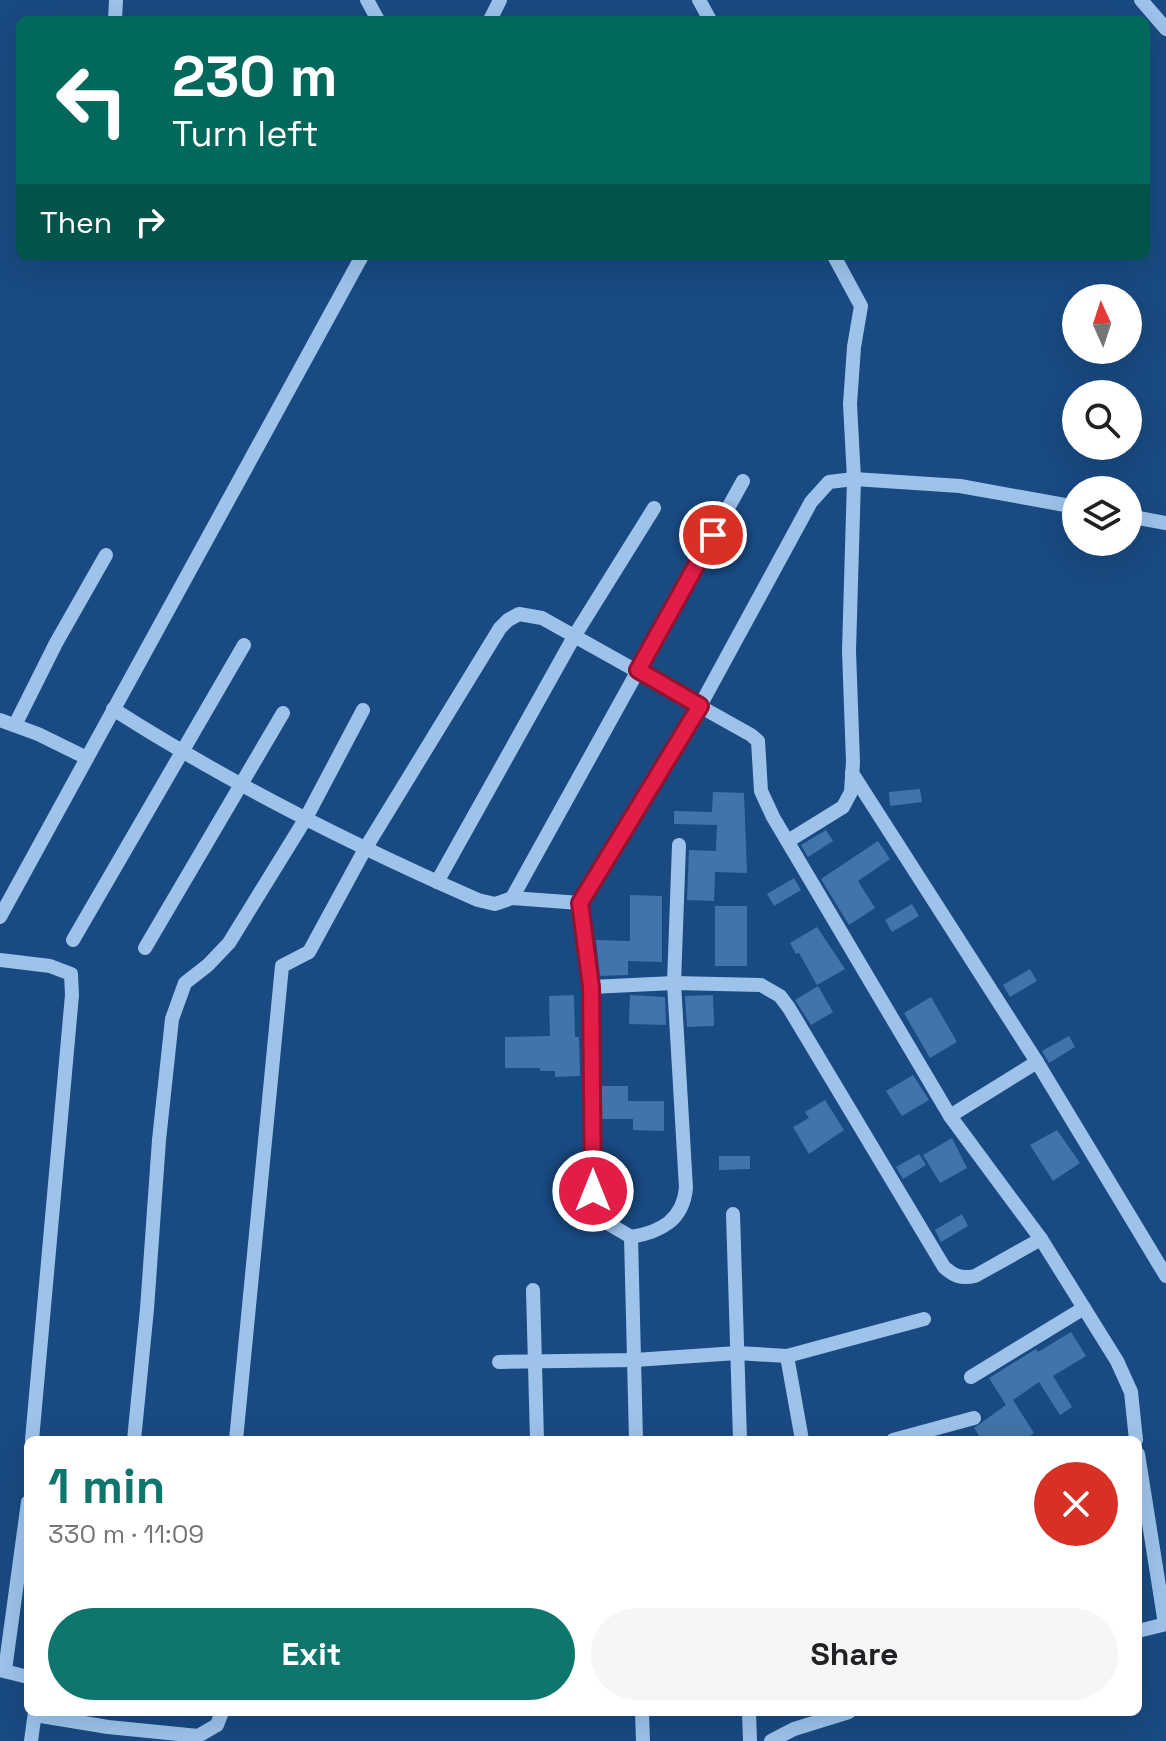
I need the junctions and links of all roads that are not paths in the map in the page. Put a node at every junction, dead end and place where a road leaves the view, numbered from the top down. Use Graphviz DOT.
graph roads {
  1 [pos="1141,0"];
  2 [pos="1166,29"];
  3 [pos="360,260"];
  4 [pos="836,260"];
  5 [pos="854,479"];
  6 [pos="743,481"];
  7 [pos="1062,504"];
  8 [pos="654,508"];
  9 [pos="1142,519"];
  10 [pos="1166,523"];
  11 [pos="106,555"];
  12 [pos="575,635"];
  13 [pos="244,645"];
  14 [pos="638,670"];
  15 [pos="700,706"];
  16 [pos="113,709"];
  17 [pos="363,710"];
  18 [pos="283,713"];
  19 [pos="0,720"];
  20 [pos="15,725"];
  21 [pos="182,754"];
  22 [pos="87,758"];
  23 [pos="852,773"];
  24 [pos="242,786"];
  25 [pos="306,818"];
  26 [pos="788,841"];
  27 [pos="679,845"];
  28 [pos="365,849"];
  29 [pos="437,882"];
  30 [pos="512,898"];
  31 [pos="580,903"];
  32 [pos="0,917"];
  33 [pos="73,940"];
  34 [pos="145,948"];
  35 [pos="0,960"];
  36 [pos="674,983"];
  37 [pos="591,987"];
  38 [pos="1037,1062"];
  39 [pos="950,1116"];
  40 [pos="733,1214"];
  41 [pos="631,1237"];
  42 [pos="1041,1239"];
  43 [pos="1166,1276"];
  44 [pos="533,1290"];
  45 [pos="1084,1308"];
  46 [pos="924,1319"];
  47 [pos="737,1353"];
  48 [pos="787,1356"];
  49 [pos="635,1360"];
  50 [pos="535,1361"];
  51 [pos="499,1362"];
  52 [pos="971,1377"];
  53 [pos="974,1418"];
  54 [pos="32,1436"];
  55 [pos="134,1436"];
  56 [pos="236,1436"];
  57 [pos="537,1436"];
  58 [pos="636,1436"];
  59 [pos="740,1436"];
  60 [pos="801,1436"];
  61 [pos="908,1436"];
  62 [pos="1136,1436"];
  63 [pos="1142,1509"];
  64 [pos="24,1528"];
  65 [pos="1165,1624"];
  66 [pos="1142,1630"];
  67 [pos="2,1670"];
  68 [pos="24,1676"];
  69 [pos="35,1716"];
  70 [pos="67,1716"];
  71 [pos="220,1716"];
  72 [pos="642,1716"];
  73 [pos="749,1716"];
  74 [pos="836,1716"];
  75 [pos="109,1720"];
  76 [pos="31,1741"];
  77 [pos="643,1741"];
  78 [pos="750,1741"];
  79 [pos="771,1741"];
  1 -- 2 [label="street"];
  3 -- 16 [label="street"];
  4 -- 5 [label="street"];
  5 -- 7 [label="street"];
  5 -- 15 [label="street"];
  5 -- 23 [label="street"];
  6 -- 14 [label="street"];
  8 -- 12 [label="street"];
  9 -- 10 [label="street"];
  11 -- 20 [label="street"];
  12 -- 14 [label="street"];
  12 -- 28 [label="street"];
  12 -- 29 [label="street"];
  13 -- 21 [label="street"];
  14 -- 15 [label="street"];
  14 -- 30 [label="street"];
  15 -- 26 [label="street"];
  15 -- 31 [label="street"];
  16 -- 21 [label="street"];
  16 -- 22 [label="street"];
  17 -- 25 [label="street"];
  18 -- 24 [label="street"];
  19 -- 20 [label="street"];
  20 -- 22 [label="street"];
  21 -- 24 [label="street"];
  21 -- 33 [label="street"];
  22 -- 32 [label="street"];
  23 -- 26 [label="street"];
  23 -- 38 [label="street"];
  24 -- 25 [label="street"];
  24 -- 34 [label="street"];
  25 -- 28 [label="street"];
  25 -- 55 [label="street"];
  26 -- 39 [label="street"];
  27 -- 36 [label="street"];
  28 -- 29 [label="street"];
  28 -- 56 [label="street"];
  29 -- 30 [label="street"];
  30 -- 31 [label="street"];
  31 -- 37 [label="street"];
  35 -- 54 [label="street"];
  36 -- 37 [label="street"];
  36 -- 41 [label="street"];
  36 -- 42 [label="street"];
  37 -- 41 [label="street"];
  38 -- 39 [label="street"];
  38 -- 43 [label="street"];
  39 -- 42 [label="street"];
  40 -- 47 [label="street"];
  41 -- 49 [label="street"];
  42 -- 45 [label="street"];
  44 -- 50 [label="street"];
  45 -- 52 [label="street"];
  45 -- 62 [label="street"];
  46 -- 48 [label="street"];
  47 -- 48 [label="street"];
  47 -- 49 [label="street"];
  47 -- 59 [label="street"];
  48 -- 60 [label="street"];
  49 -- 50 [label="street"];
  49 -- 58 [label="street"];
  50 -- 51 [label="street"];
  50 -- 57 [label="street"];
  53 -- 61 [label="street"];
  63 -- 65 [label="street"];
  64 -- 67 [label="street"];
  65 -- 66 [label="street"];
  67 -- 68 [label="street"];
  69 -- 76 [label="street"];
  70 -- 75 [label="street"];
  71 -- 75 [label="street"];
  72 -- 77 [label="street"];
  73 -- 78 [label="street"];
  74 -- 79 [label="street"];
}
